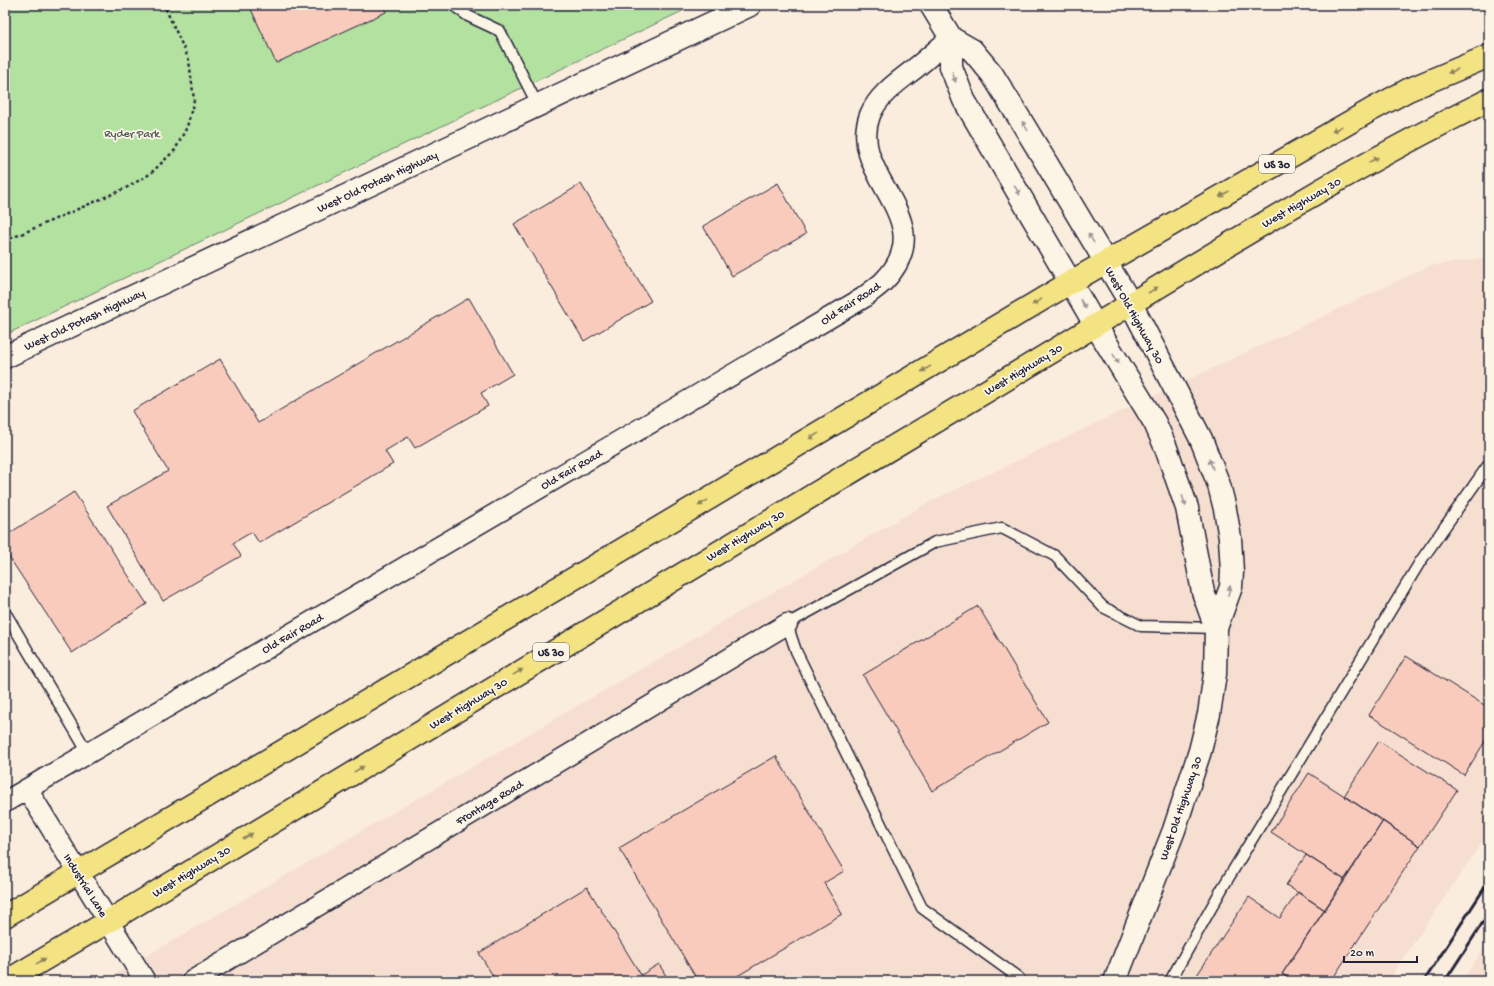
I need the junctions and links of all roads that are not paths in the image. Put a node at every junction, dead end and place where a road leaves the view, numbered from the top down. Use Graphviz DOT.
graph roads {
  1 [pos="454,5"];
  2 [pos="750,5"];
  3 [pos="931,5"];
  4 [pos="951,38"];
  5 [pos="1489,56"];
  6 [pos="1489,100"];
  7 [pos="538,106"];
  8 [pos="1105,262"];
  9 [pos="1070,282"];
  10 [pos="1130,304"];
  11 [pos="1096,326"];
  12 [pos="5,357"];
  13 [pos="1489,464"];
  14 [pos="5,612"];
  15 [pos="787,624"];
  16 [pos="1216,628"];
  17 [pos="88,753"];
  18 [pos="27,789"];
  19 [pos="5,802"];
  20 [pos="79,872"];
  21 [pos="5,916"];
  22 [pos="109,921"];
  23 [pos="7,981"];
  24 [pos="145,981"];
  25 [pos="192,981"];
  26 [pos="1019,981"];
  27 [pos="1115,981"];
  28 [pos="1170,981"];
  1 -- 7 [label="lane"];
  2 -- 7 [label="street, West Old Potash Highway"];
  3 -- 4 [label="street, West Old Highway 30"];
  8 -- 4 [label="street, West Old Highway 30, one-way"];
  4 -- 9 [label="street, West Old Highway 30, one-way"];
  4 -- 17 [label="street, Old Fair Road"];
  5 -- 8 [label="highway, US 30, one-way"];
  10 -- 6 [label="highway, West Highway 30 / US 30, one-way"];
  7 -- 12 [label="street, West Old Potash Highway"];
  8 -- 9 [label="highway, US 30"];
  8 -- 10 [label="street, West Old Highway 30"];
  9 -- 11 [label="street, West Old Highway 30, one-way"];
  9 -- 20 [label="highway, US 30, one-way"];
  10 -- 11 [label="highway, West Highway 30 / US 30"];
  16 -- 10 [label="street, West Old Highway 30, one-way"];
  11 -- 16 [label="street, West Old Highway 30, one-way"];
  22 -- 11 [label="highway, West Highway 30 / US 30, one-way"];
  13 -- 28 [label="lane"];
  14 -- 17 [label="lane"];
  15 -- 16 [label="lane"];
  15 -- 25 [label="street, Frontage Road"];
  15 -- 26 [label="lane"];
  16 -- 27 [label="street, West Old Highway 30"];
  17 -- 18 [label="street, Old Fair Road"];
  18 -- 19 [label="street, Old Fair Road"];
  18 -- 20 [label="street, Industrial Lane"];
  20 -- 21 [label="highway, US 30"];
  20 -- 22 [label="street, Industrial Lane"];
  23 -- 22 [label="highway, West Highway 30 / US 30, one-way"];
  22 -- 24 [label="street, Industrial Lane"];
}
